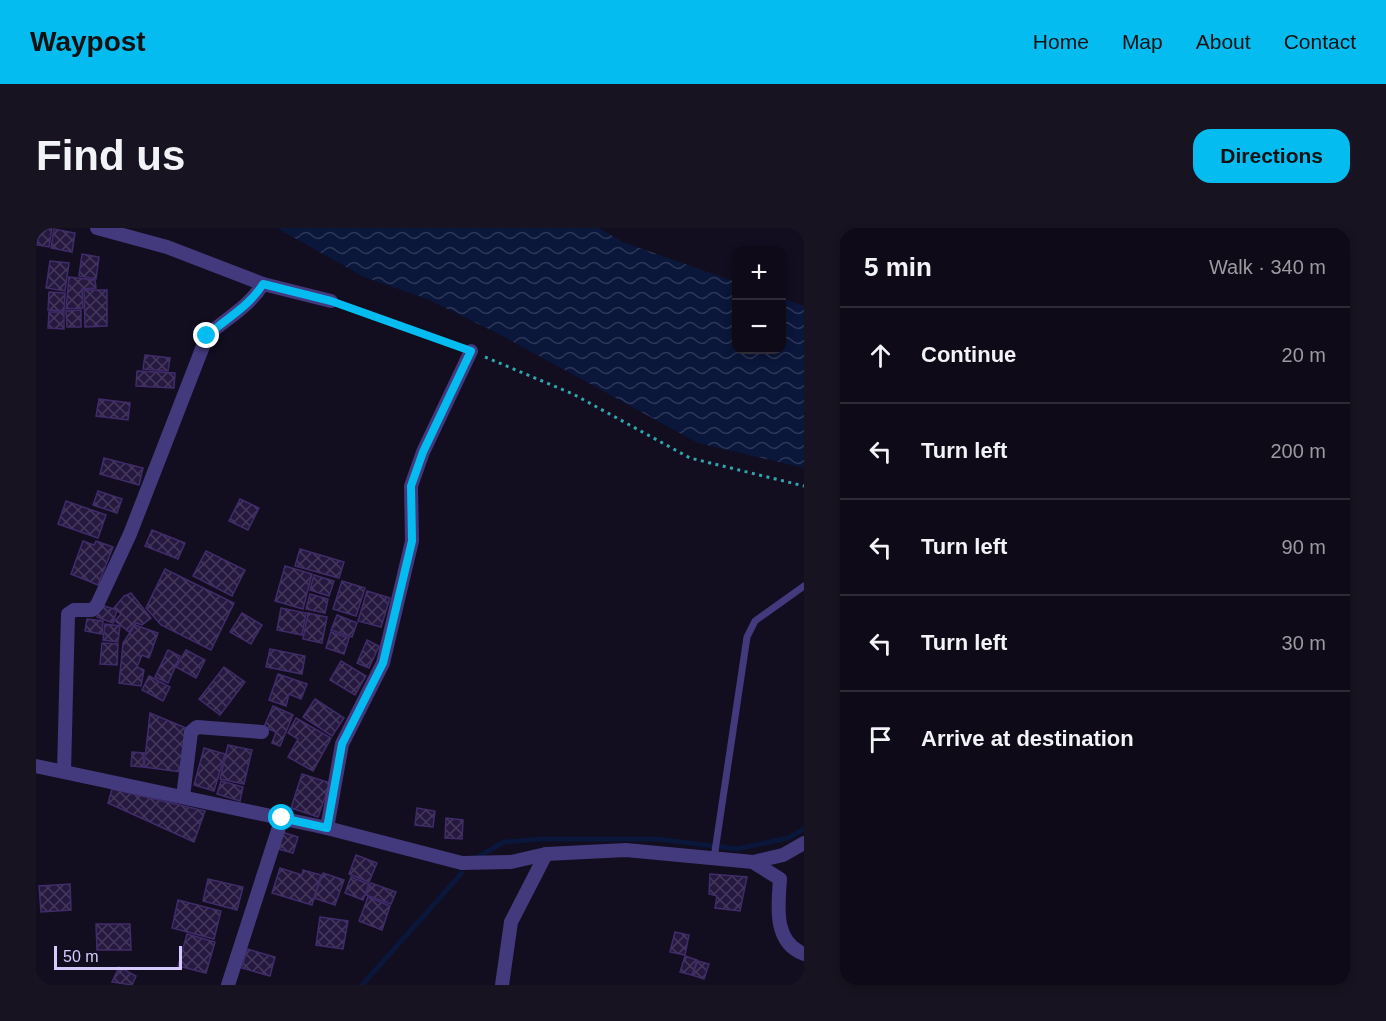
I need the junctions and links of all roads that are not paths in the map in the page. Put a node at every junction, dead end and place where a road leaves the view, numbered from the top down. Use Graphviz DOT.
graph roads {
  1 [pos="97,228"];
  2 [pos="263,284"];
  3 [pos="331,301"];
  4 [pos="471,351"];
  5 [pos="804,586"];
  6 [pos="262,732"];
  7 [pos="36,766"];
  8 [pos="64,772"];
  9 [pos="183,797"];
  10 [pos="282,818"];
  11 [pos="327,828"];
  12 [pos="804,843"];
  13 [pos="546,854"];
  14 [pos="714,854"];
  15 [pos="753,862"];
  16 [pos="804,954"];
  17 [pos="228,985"];
  18 [pos="502,985"];
  1 -- 2 [label="street"];
  2 -- 3 [label="street"];
  2 -- 8 [label="street"];
  4 -- 11 [label="street"];
  5 -- 14 [label="lane"];
  6 -- 9 [label="street"];
  7 -- 8 [label="street"];
  8 -- 9 [label="street"];
  9 -- 10 [label="street"];
  10 -- 11 [label="street"];
  10 -- 17 [label="street"];
  11 -- 13 [label="street"];
  12 -- 15 [label="street"];
  13 -- 14 [label="street"];
  13 -- 18 [label="street"];
  14 -- 15 [label="street"];
  15 -- 16 [label="street"];
}
